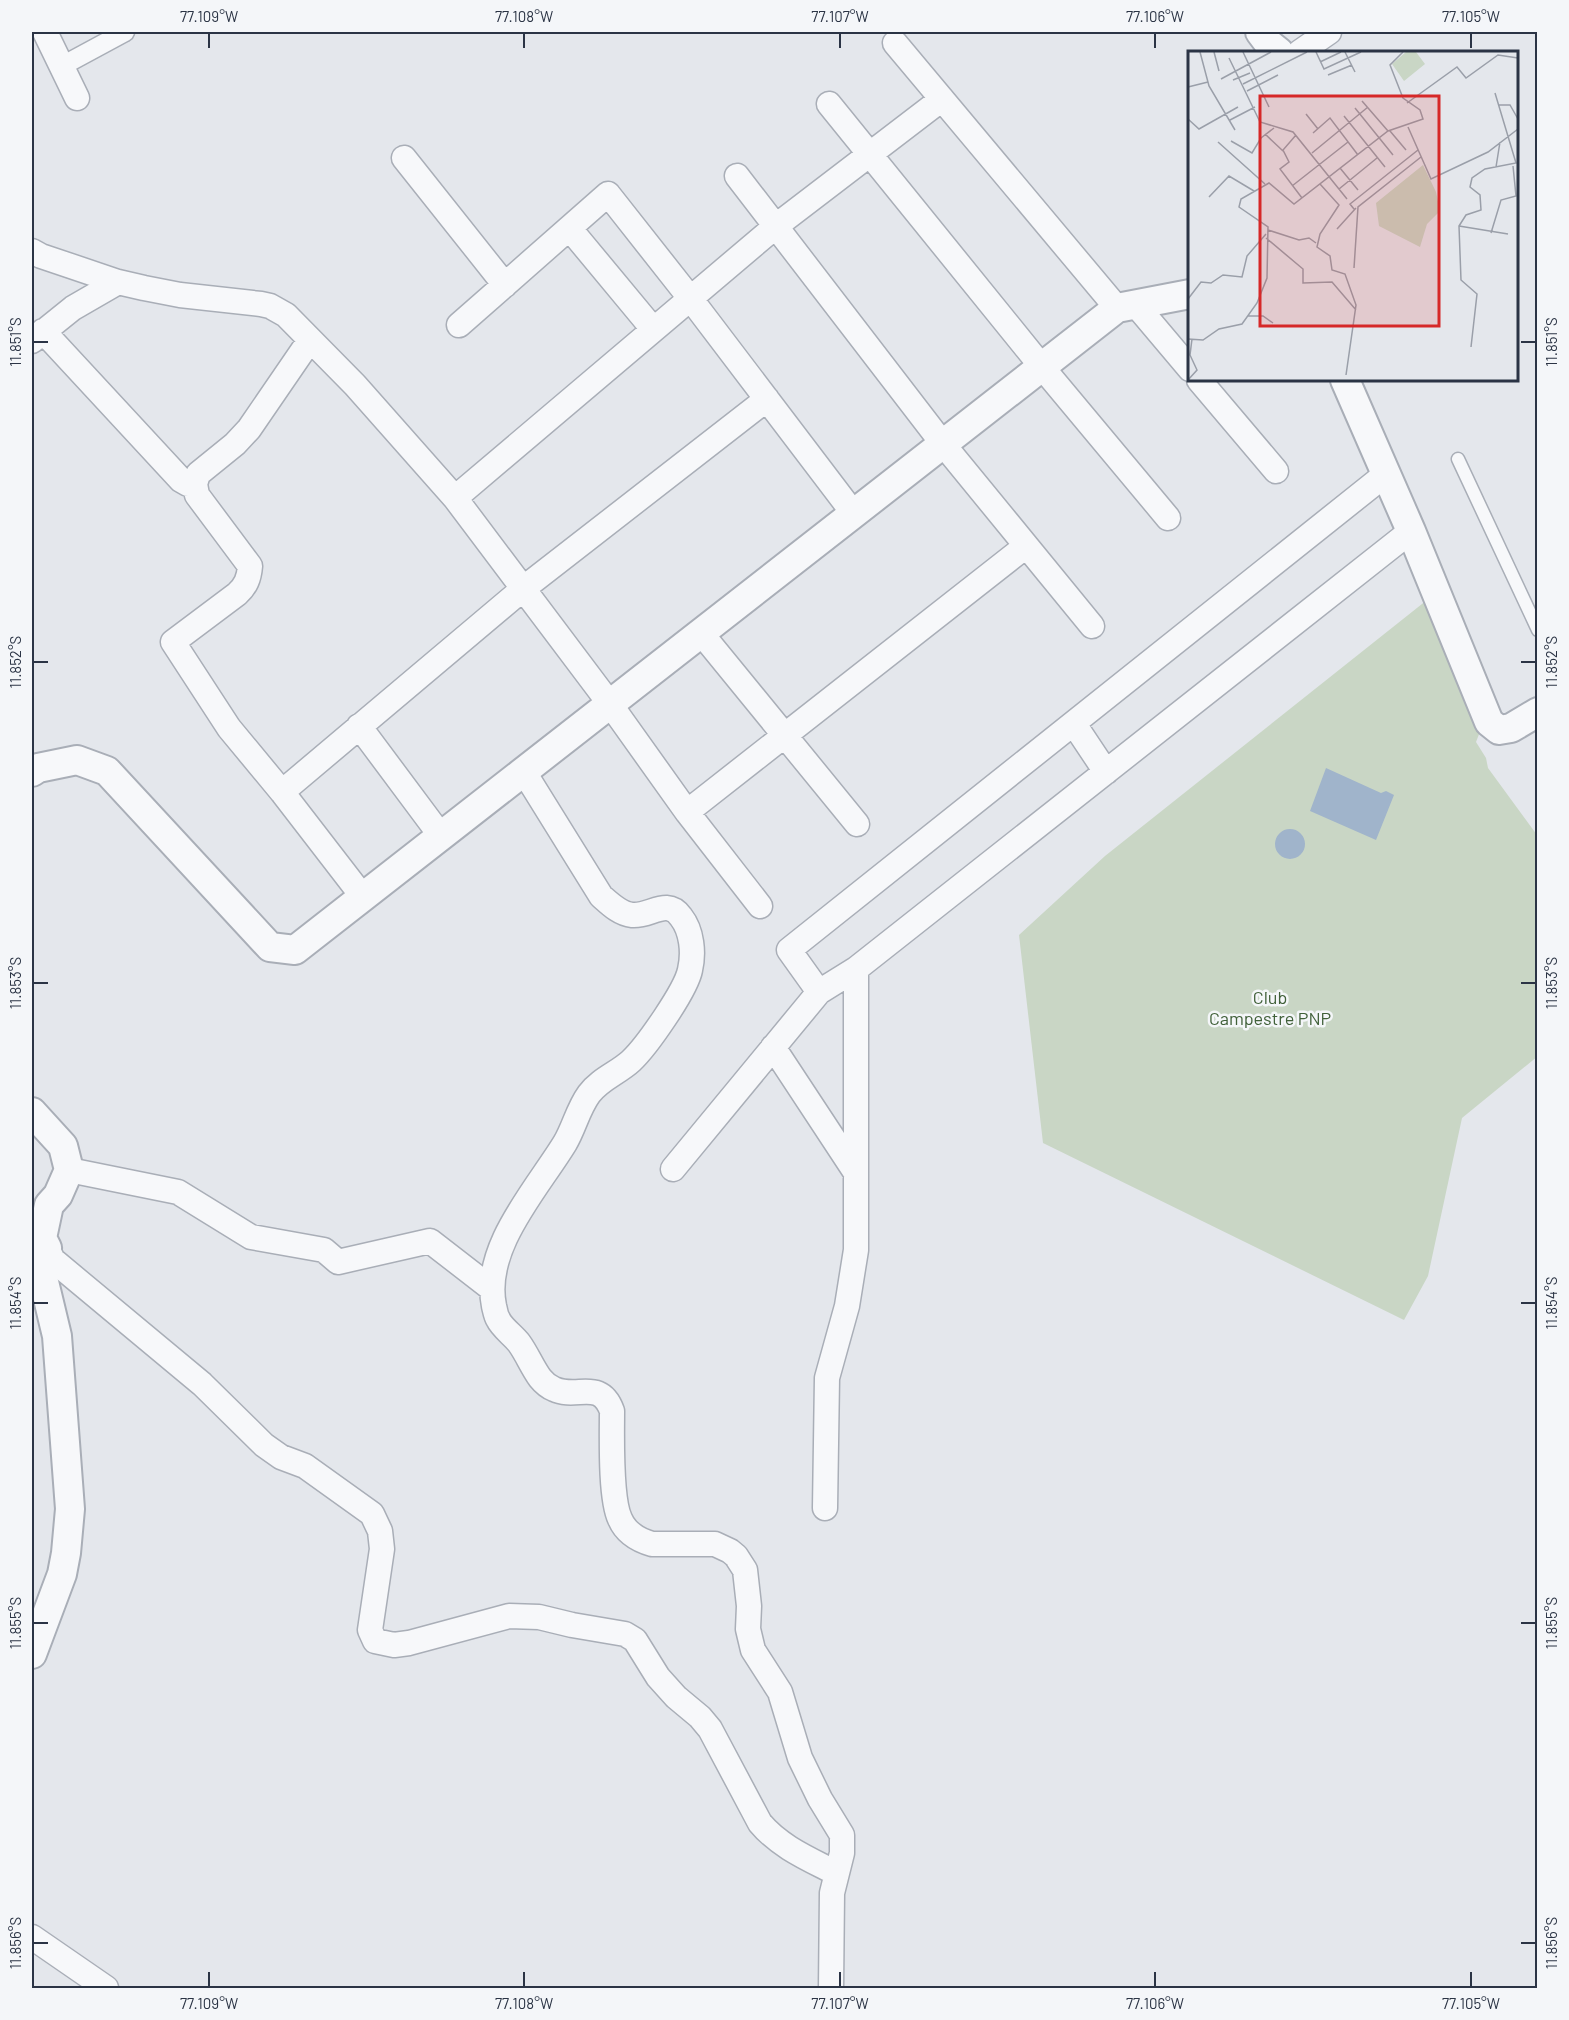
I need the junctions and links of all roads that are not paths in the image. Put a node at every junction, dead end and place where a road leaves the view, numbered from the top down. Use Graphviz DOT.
graph roads {
  1 [pos="45,32"];
  2 [pos="125,32"];
  3 [pos="1260,32"];
  4 [pos="1329,32"];
  5 [pos="895,43"];
  6 [pos="1278,51"];
  7 [pos="1301,51"];
  8 [pos="62,66"];
  9 [pos="77,98"];
  10 [pos="942,99"];
  11 [pos="829,104"];
  12 [pos="870,155"];
  13 [pos="404,158"];
  14 [pos="737,176"];
  15 [pos="776,226"];
  16 [pos="570,229"];
  17 [pos="32,251"];
  18 [pos="118,282"];
  19 [pos="505,285"];
  20 [pos="1188,294"];
  21 [pos="690,298"];
  22 [pos="1127,307"];
  23 [pos="459,325"];
  24 [pos="653,329"];
  25 [pos="37,336"];
  26 [pos="310,340"];
  27 [pos="1042,367"];
  28 [pos="1188,367"];
  29 [pos="1200,381"];
  30 [pos="1345,381"];
  31 [pos="767,399"];
  32 [pos="943,444"];
  33 [pos="1458,459"];
  34 [pos="1276,471"];
  35 [pos="1386,474"];
  36 [pos="195,484"];
  37 [pos="455,498"];
  38 [pos="854,514"];
  39 [pos="1168,518"];
  40 [pos="1411,531"];
  41 [pos="1026,546"];
  42 [pos="524,588"];
  43 [pos="1092,626"];
  44 [pos="1538,630"];
  45 [pos="701,633"];
  46 [pos="610,704"];
  47 [pos="1538,712"];
  48 [pos="1074,723"];
  49 [pos="359,726"];
  50 [pos="785,735"];
  51 [pos="34,767"];
  52 [pos="524,772"];
  53 [pos="1106,772"];
  54 [pos="282,792"];
  55 [pos="687,812"];
  56 [pos="857,824"];
  57 [pos="441,836"];
  58 [pos="363,897"];
  59 [pos="760,906"];
  60 [pos="856,969"];
  61 [pos="819,992"];
  62 [pos="773,1047"];
  63 [pos="32,1112"];
  64 [pos="673,1169"];
  65 [pos="69,1170"];
  66 [pos="856,1173"];
  67 [pos="40,1207"];
  68 [pos="48,1248"];
  69 [pos="492,1289"];
  70 [pos="825,1508"];
  71 [pos="32,1654"];
  72 [pos="836,1873"];
  73 [pos="32,1937"];
  74 [pos="106,1989"];
  75 [pos="831,1989"];
  1 -- 8 [label="street"];
  2 -- 8 [label="street"];
  3 -- 6 [label="street"];
  4 -- 7 [label="street"];
  5 -- 10 [label="street"];
  8 -- 9 [label="street"];
  10 -- 12 [label="street"];
  10 -- 22 [label="street"];
  11 -- 12 [label="street"];
  12 -- 15 [label="street"];
  12 -- 27 [label="street"];
  13 -- 19 [label="street"];
  14 -- 15 [label="street"];
  15 -- 21 [label="street"];
  15 -- 32 [label="street"];
  16 -- 19 [label="street"];
  16 -- 21 [label="street"];
  16 -- 24 [label="street"];
  17 -- 18 [label="street"];
  18 -- 25 [label="street"];
  18 -- 26 [label="street"];
  19 -- 23 [label="street"];
  20 -- 22 [label="street"];
  21 -- 24 [label="street"];
  21 -- 31 [label="street"];
  22 -- 27 [label="street"];
  22 -- 28 [label="street"];
  24 -- 37 [label="street"];
  25 -- 36 [label="street"];
  26 -- 36 [label="street"];
  26 -- 37 [label="street"];
  27 -- 32 [label="street"];
  27 -- 39 [label="street"];
  29 -- 34 [label="street"];
  30 -- 35 [label="street"];
  31 -- 38 [label="street"];
  31 -- 42 [label="street"];
  32 -- 38 [label="street"];
  32 -- 41 [label="street"];
  33 -- 44 [label="lane"];
  35 -- 40 [label="street"];
  35 -- 48 [label="street"];
  36 -- 54 [label="street"];
  37 -- 42 [label="street"];
  38 -- 45 [label="street"];
  40 -- 47 [label="street"];
  40 -- 53 [label="street"];
  41 -- 43 [label="street"];
  41 -- 50 [label="street"];
  42 -- 46 [label="street"];
  42 -- 49 [label="street"];
  45 -- 46 [label="street"];
  45 -- 50 [label="street"];
  46 -- 52 [label="street"];
  46 -- 55 [label="street"];
  48 -- 53 [label="street"];
  48 -- 61 [label="street"];
  49 -- 54 [label="street"];
  49 -- 57 [label="street"];
  50 -- 55 [label="street"];
  50 -- 56 [label="street"];
  51 -- 58 [label="street"];
  52 -- 57 [label="street"];
  52 -- 69 [label="street"];
  53 -- 60 [label="street"];
  54 -- 58 [label="street"];
  55 -- 59 [label="street"];
  57 -- 58 [label="street"];
  60 -- 61 [label="street"];
  60 -- 66 [label="street"];
  61 -- 62 [label="street"];
  62 -- 64 [label="street"];
  62 -- 66 [label="street"];
  63 -- 65 [label="street"];
  65 -- 67 [label="street"];
  65 -- 69 [label="street"];
  66 -- 70 [label="street"];
  67 -- 68 [label="street"];
  68 -- 71 [label="street"];
  68 -- 72 [label="street"];
  69 -- 72 [label="street"];
  72 -- 75 [label="street"];
  73 -- 74 [label="street"];
}
